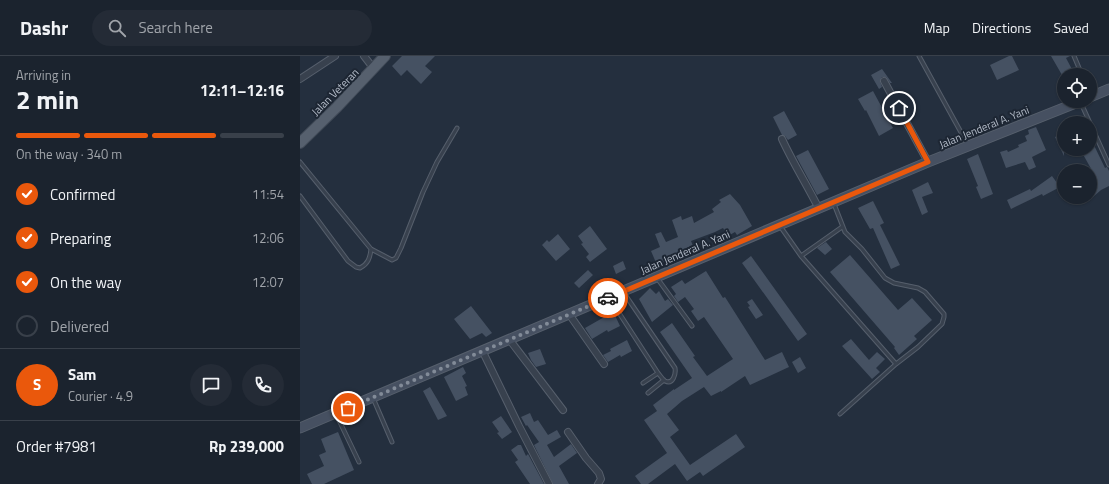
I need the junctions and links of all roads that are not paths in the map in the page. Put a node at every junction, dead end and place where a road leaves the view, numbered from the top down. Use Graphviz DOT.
graph roads {
  1 [pos="335,56"];
  2 [pos="364,56"];
  3 [pos="385,56"];
  4 [pos="919,56"];
  5 [pos="1074,56"];
  6 [pos="1079,68"];
  7 [pos="374,69"];
  8 [pos="300,79"];
  9 [pos="884,81"];
  10 [pos="1109,89"];
  11 [pos="1097,94"];
  12 [pos="1063,108"];
  13 [pos="457,128"];
  14 [pos="1097,138"];
  15 [pos="782,140"];
  16 [pos="300,143"];
  17 [pos="968,146"];
  18 [pos="300,162"];
  19 [pos="928,162"];
  20 [pos="1109,165"];
  21 [pos="300,196"];
  22 [pos="833,202"];
  23 [pos="818,208"];
  24 [pos="780,224"];
  25 [pos="842,227"];
  26 [pos="372,249"];
  27 [pos="801,256"];
  28 [pos="657,278"];
  29 [pos="623,291"];
  30 [pos="609,297"];
  31 [pos="569,314"];
  32 [pos="692,326"];
  33 [pos="509,339"];
  34 [pos="482,350"];
  35 [pos="604,364"];
  36 [pos="896,364"];
  37 [pos="658,373"];
  38 [pos="664,380"];
  39 [pos="643,383"];
  40 [pos="648,393"];
  41 [pos="373,398"];
  42 [pos="563,410"];
  43 [pos="336,414"];
  44 [pos="840,414"];
  45 [pos="300,428"];
  46 [pos="568,432"];
  47 [pos="392,442"];
  48 [pos="359,462"];
  49 [pos="549,484"];
  50 [pos="598,484"];
  1 -- 8 [label="street"];
  2 -- 7 [label="street"];
  3 -- 7 [label="main road, Jalan Veteran"];
  4 -- 17 [label="lane"];
  5 -- 6 [label="lane"];
  7 -- 16 [label="main road, Jalan Veteran"];
  9 -- 19 [label="street"];
  10 -- 11 [label="main road"];
  12 -- 17 [label="main road, Jalan Jenderal A. Yani"];
  13 -- 26 [label="lane"];
  14 -- 20 [label="lane"];
  15 -- 23 [label="street"];
  17 -- 19 [label="main road, Jalan Jenderal A. Yani"];
  18 -- 26 [label="lane"];
  19 -- 22 [label="main road, Jalan Jenderal A. Yani"];
  21 -- 26 [label="lane"];
  22 -- 23 [label="main road, Jalan Jenderal A. Yani"];
  22 -- 25 [label="lane"];
  23 -- 24 [label="main road, Jalan Jenderal A. Yani"];
  24 -- 27 [label="lane"];
  24 -- 28 [label="main road, Jalan Jenderal A. Yani"];
  25 -- 27 [label="lane"];
  25 -- 36 [label="lane"];
  27 -- 36 [label="lane"];
  28 -- 29 [label="main road, Jalan Jenderal A. Yani"];
  28 -- 32 [label="lane"];
  29 -- 30 [label="main road, Jalan Jenderal A. Yani"];
  29 -- 38 [label="lane"];
  30 -- 31 [label="main road, Jalan Jenderal A. Yani"];
  30 -- 37 [label="lane"];
  31 -- 33 [label="main road, Jalan Jenderal A. Yani"];
  31 -- 35 [label="street"];
  33 -- 34 [label="main road, Jalan Jenderal A. Yani"];
  33 -- 42 [label="street"];
  34 -- 41 [label="main road, Jalan Jenderal A. Yani"];
  34 -- 49 [label="street"];
  36 -- 44 [label="lane"];
  37 -- 38 [label="lane"];
  37 -- 39 [label="lane"];
  38 -- 40 [label="lane"];
  41 -- 43 [label="main road, Jalan Jenderal A. Yani"];
  41 -- 47 [label="lane"];
  43 -- 45 [label="main road, Jalan Jenderal A. Yani"];
  43 -- 48 [label="lane"];
  46 -- 50 [label="street"];
}
